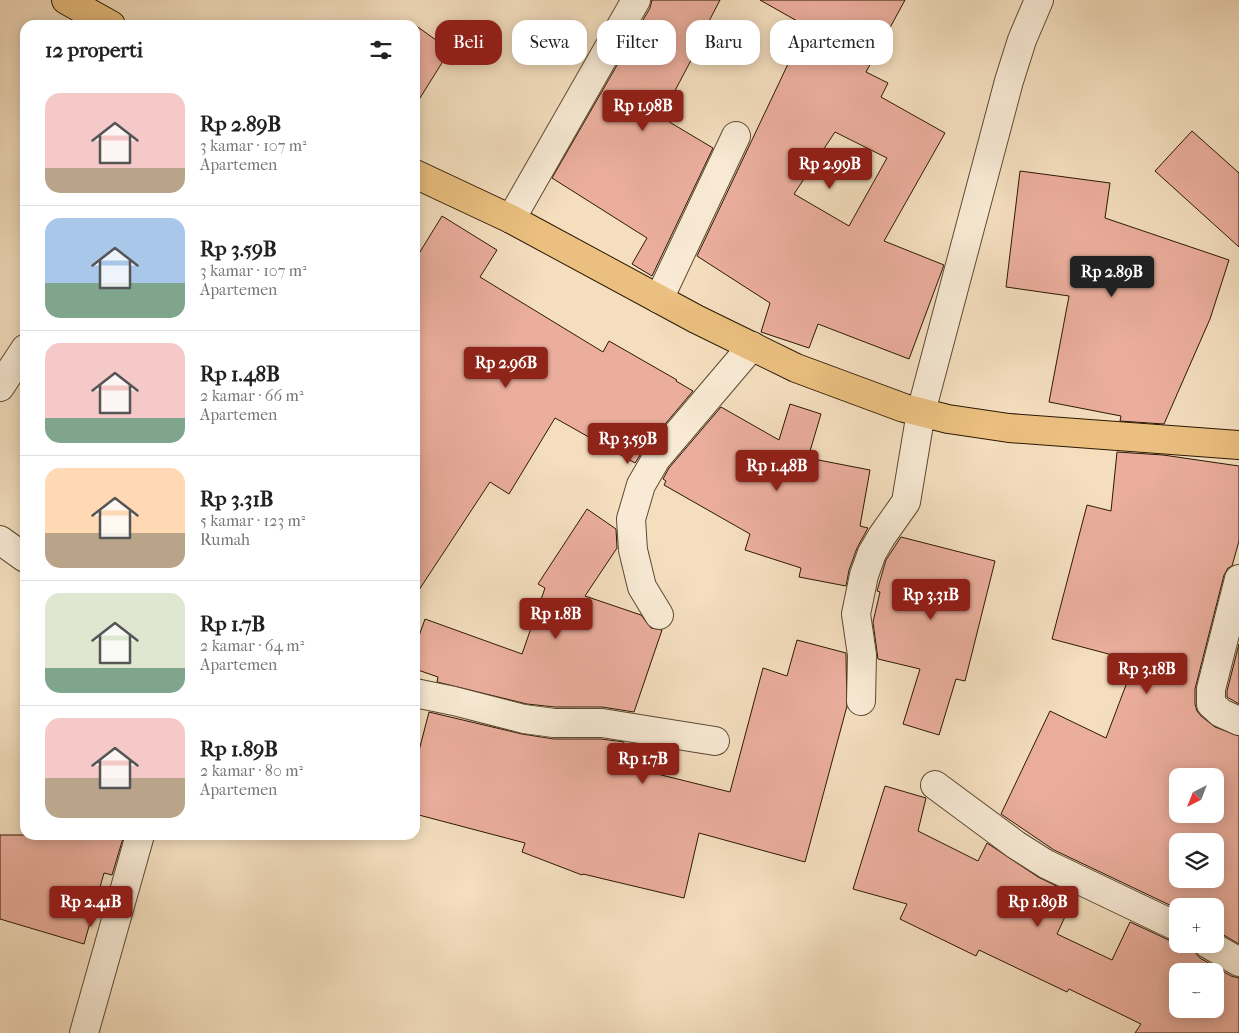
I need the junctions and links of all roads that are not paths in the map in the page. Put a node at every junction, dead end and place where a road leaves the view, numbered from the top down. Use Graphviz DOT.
graph roads {
  1 [pos="66,0"];
  2 [pos="636,0"];
  3 [pos="1040,0"];
  4 [pos="102,20"];
  5 [pos="736,136"];
  6 [pos="420,176"];
  7 [pos="511,219"];
  8 [pos="659,299"];
  9 [pos="752,346"];
  10 [pos="20,357"];
  11 [pos="0,387"];
  12 [pos="921,412"];
  13 [pos="1239,445"];
  14 [pos="0,540"];
  15 [pos="20,554"];
  16 [pos="1239,579"];
  17 [pos="659,615"];
  18 [pos="420,694"];
  19 [pos="861,701"];
  20 [pos="1239,722"];
  21 [pos="715,741"];
  22 [pos="935,785"];
  23 [pos="139,840"];
  24 [pos="1169,924"];
  25 [pos="1224,953"];
  26 [pos="1239,962"];
  27 [pos="84,1033"];
  1 -- 4 [label="highway"];
  2 -- 7 [label="street"];
  3 -- 12 [label="street"];
  5 -- 8 [label="street"];
  6 -- 7 [label="highway"];
  7 -- 8 [label="highway"];
  8 -- 9 [label="highway"];
  9 -- 12 [label="highway"];
  9 -- 17 [label="street"];
  10 -- 11 [label="street"];
  12 -- 13 [label="highway"];
  12 -- 19 [label="street"];
  14 -- 15 [label="street"];
  16 -- 20 [label="street"];
  18 -- 21 [label="street"];
  22 -- 24 [label="street"];
  23 -- 27 [label="street"];
  25 -- 26 [label="street"];
}
